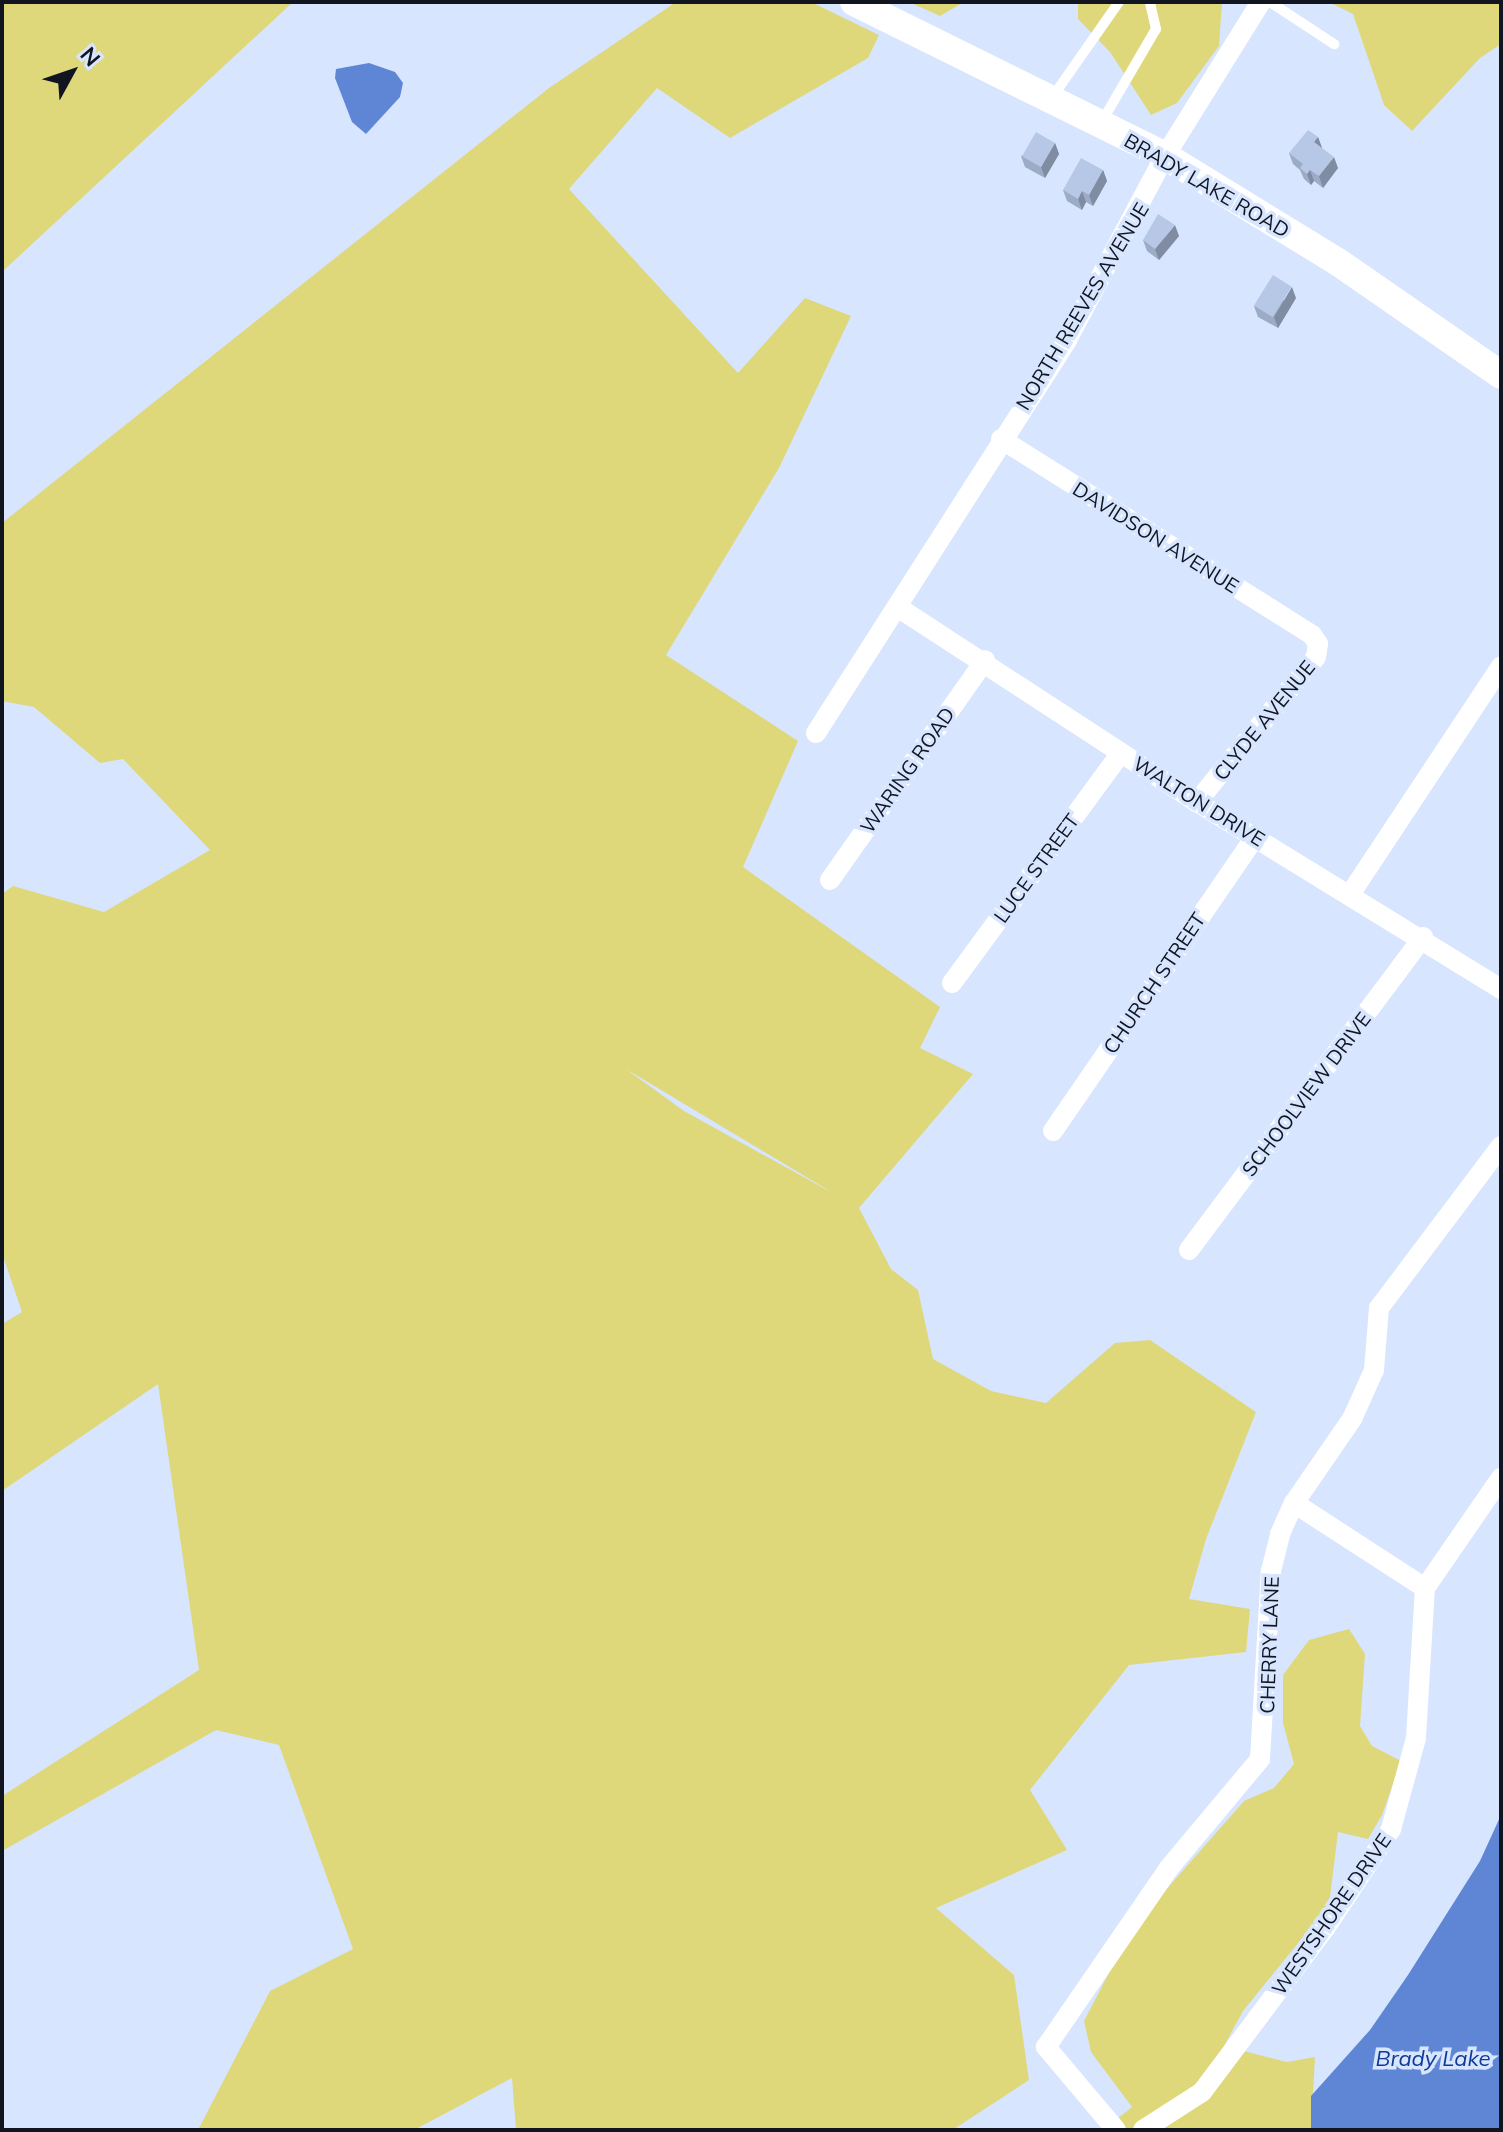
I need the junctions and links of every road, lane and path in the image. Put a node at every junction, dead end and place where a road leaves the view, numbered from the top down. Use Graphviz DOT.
graph roads {
  1 [pos="854,2"];
  2 [pos="1119,2"];
  3 [pos="1150,2"];
  4 [pos="1261,2"];
  5 [pos="1270,2"];
  6 [pos="1334,44"];
  7 [pos="1050,101"];
  8 [pos="1100,125"];
  9 [pos="1165,156"];
  10 [pos="1501,375"];
  11 [pos="1001,439"];
  12 [pos="899,608"];
  13 [pos="1312,635"];
  14 [pos="985,660"];
  15 [pos="1501,666"];
  16 [pos="816,733"];
  17 [pos="1121,753"];
  18 [pos="1197,802"];
  19 [pos="1256,836"];
  20 [pos="830,880"];
  21 [pos="1351,893"];
  22 [pos="1423,937"];
  23 [pos="1498,981"];
  24 [pos="952,983"];
  25 [pos="1053,1131"];
  26 [pos="1501,1146"];
  27 [pos="1189,1250"];
  28 [pos="1501,1478"];
  29 [pos="1294,1503"];
  30 [pos="1425,1588"];
  31 [pos="1116,2130"];
  32 [pos="1143,2130"];
  1 -- 7 [label="street, BRADY LAKE ROAD"];
  2 -- 7 [label="lane"];
  3 -- 8 [label="lane"];
  4 -- 9 [label="street, NORTH REEVES AVENUE"];
  5 -- 6 [label="lane"];
  7 -- 8 [label="street, BRADY LAKE ROAD"];
  8 -- 9 [label="street, BRADY LAKE ROAD"];
  9 -- 10 [label="street, BRADY LAKE ROAD"];
  9 -- 11 [label="street, NORTH REEVES AVENUE"];
  11 -- 12 [label="street, NORTH REEVES AVENUE"];
  11 -- 13 [label="street, DAVIDSON AVENUE"];
  12 -- 14 [label="street, WALTON DRIVE"];
  12 -- 16 [label="street, NORTH REEVES AVENUE"];
  13 -- 18 [label="street, CLYDE AVENUE"];
  14 -- 17 [label="street, WALTON DRIVE"];
  14 -- 20 [label="street, WARING ROAD"];
  15 -- 21 [label="street"];
  17 -- 18 [label="street, WALTON DRIVE"];
  17 -- 24 [label="street, LUCE STREET"];
  18 -- 19 [label="street, WALTON DRIVE"];
  19 -- 21 [label="street, WALTON DRIVE"];
  19 -- 25 [label="street, CHURCH STREET"];
  21 -- 22 [label="street, WALTON DRIVE"];
  22 -- 23 [label="street, WALTON DRIVE"];
  22 -- 27 [label="street, SCHOOLVIEW DRIVE"];
  26 -- 29 [label="street, CHERRY LANE"];
  28 -- 30 [label="street"];
  29 -- 30 [label="street"];
  29 -- 31 [label="street, CHERRY LANE"];
  30 -- 32 [label="street, WESTSHORE DRIVE"];
}
